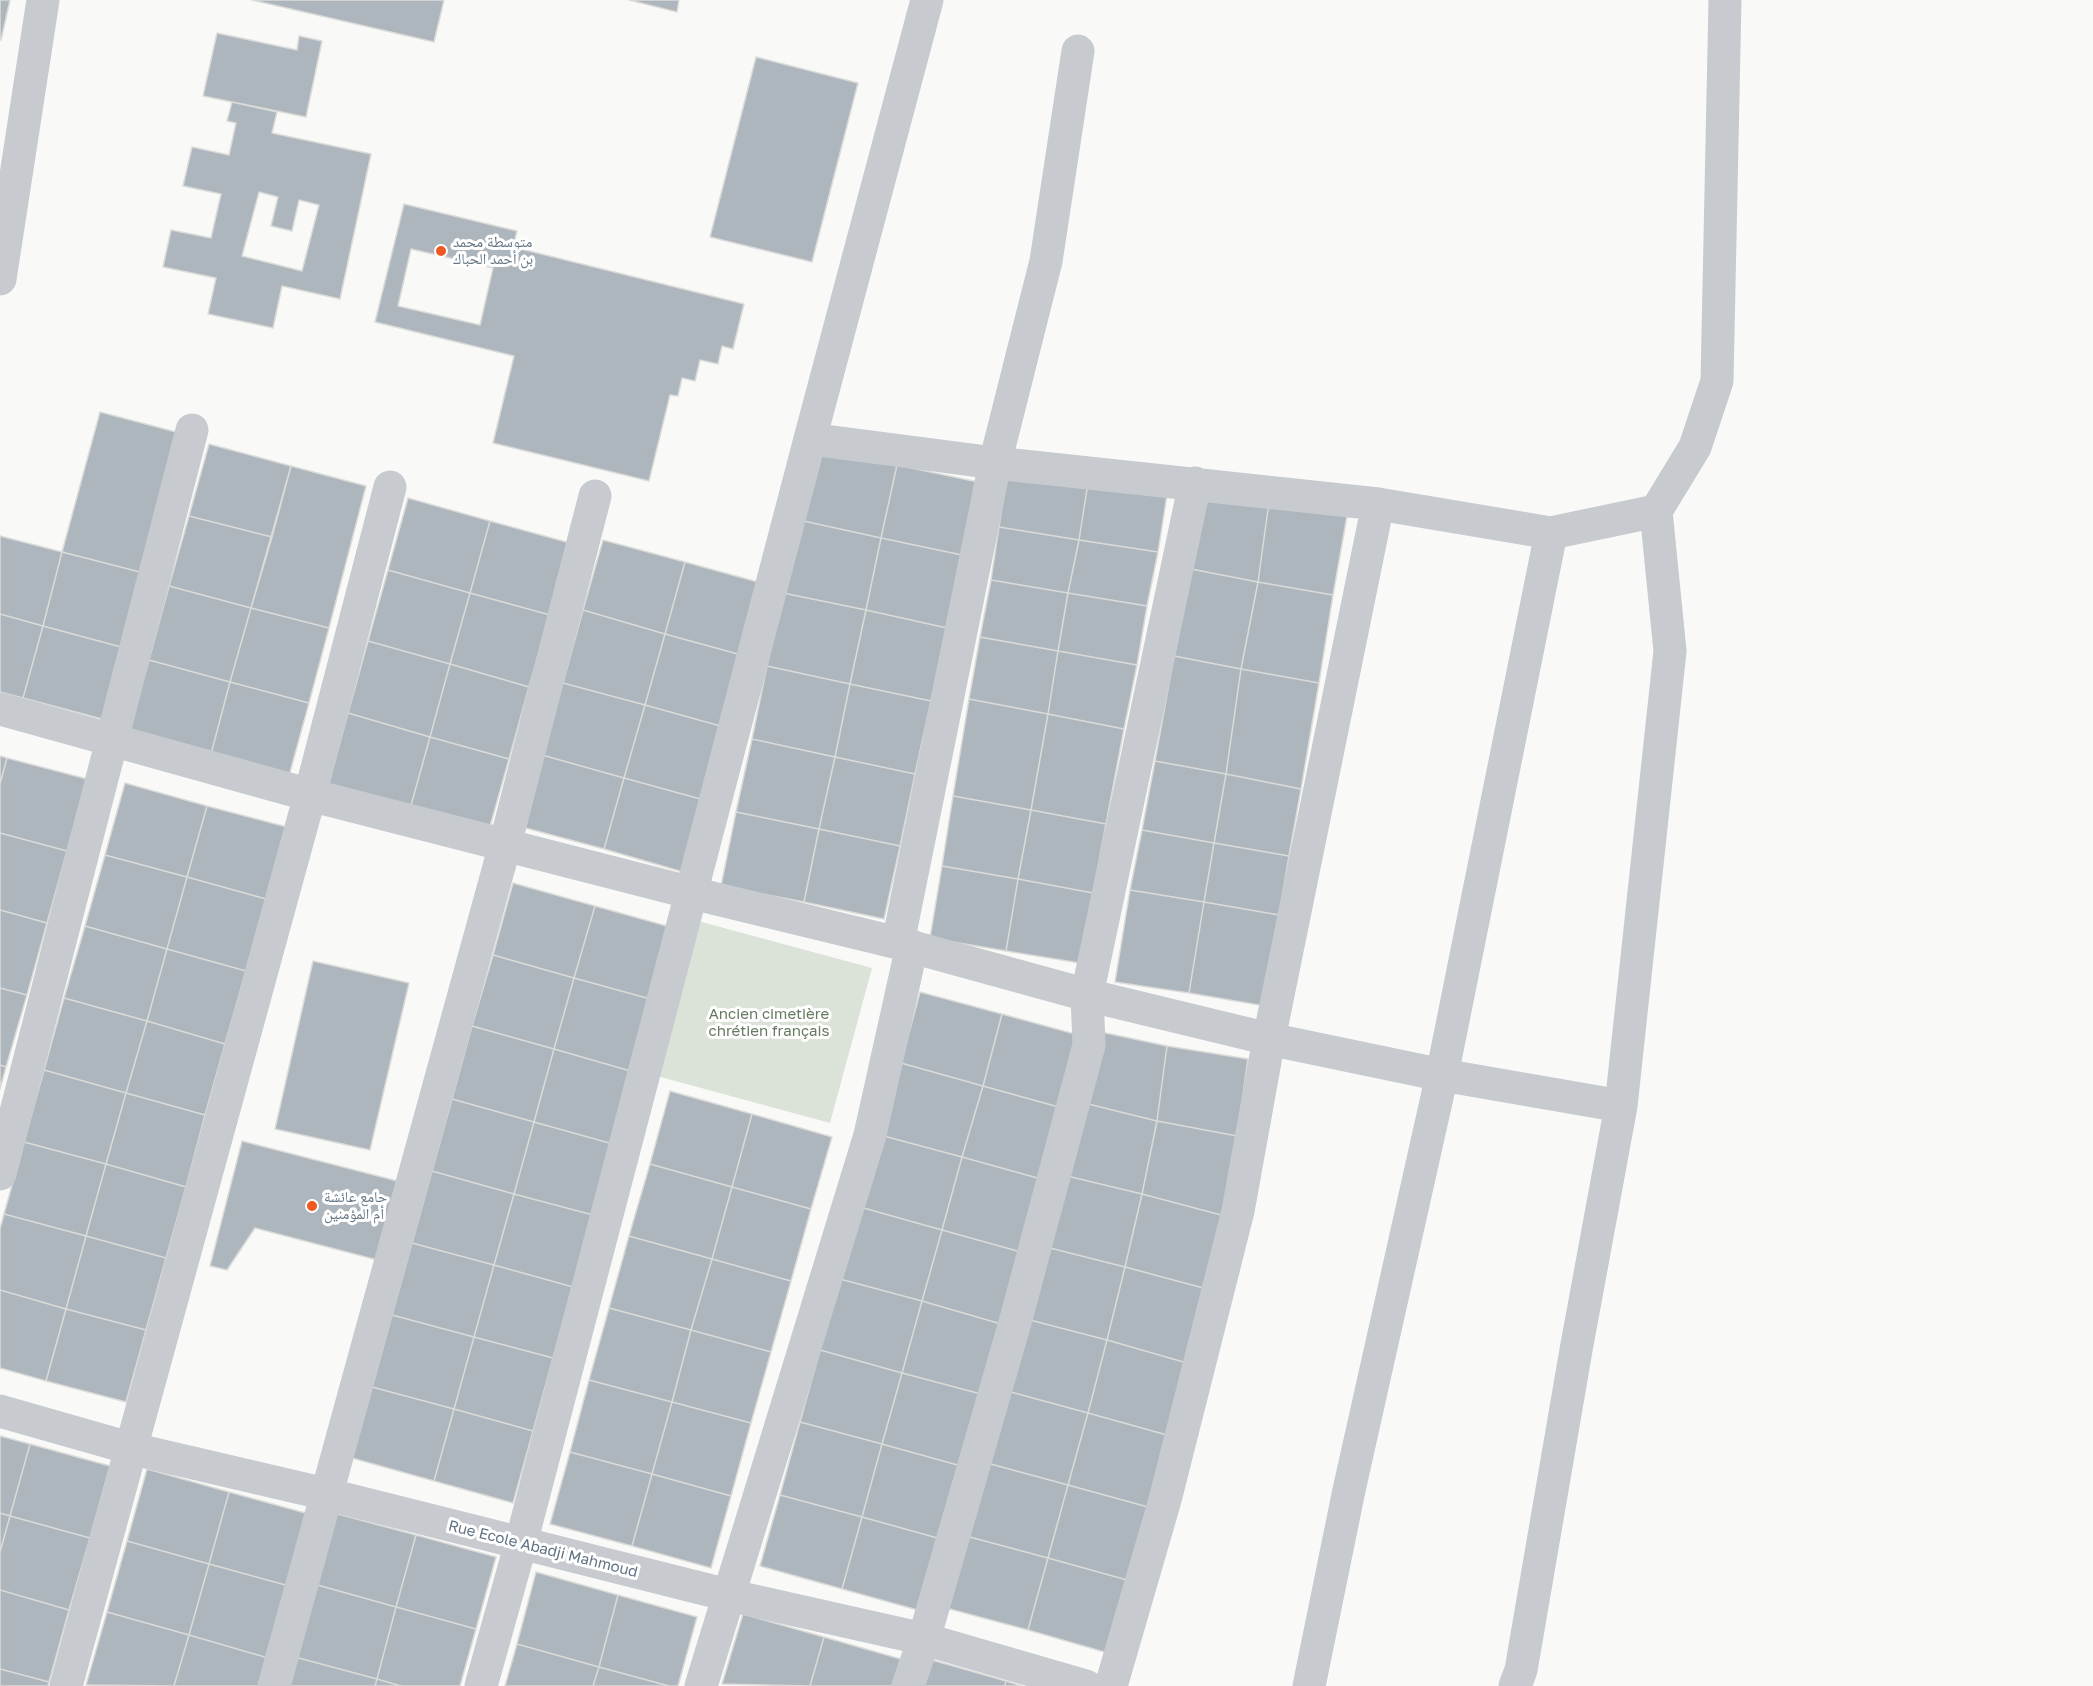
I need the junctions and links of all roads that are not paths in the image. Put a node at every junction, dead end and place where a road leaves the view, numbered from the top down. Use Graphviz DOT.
graph roads {
  1 [pos="43,0"];
  2 [pos="927,0"];
  3 [pos="1725,0"];
  4 [pos="1078,51"];
  5 [pos="13,106"];
  6 [pos="1,265"];
  7 [pos="192,430"];
  8 [pos="810,439"];
  9 [pos="995,463"];
  10 [pos="1195,483"];
  11 [pos="390,487"];
  12 [pos="595,496"];
  13 [pos="1378,504"];
  14 [pos="1656,511"];
  15 [pos="1551,533"];
  16 [pos="0,709"];
  17 [pos="112,741"];
  18 [pos="310,795"];
  19 [pos="505,845"];
  20 [pos="692,893"];
  21 [pos="905,944"];
  22 [pos="1088,995"];
  23 [pos="1269,1039"];
  24 [pos="1442,1076"];
  25 [pos="1621,1106"];
  26 [pos="0,1174"];
  27 [pos="0,1411"];
  28 [pos="133,1449"];
  29 [pos="326,1494"];
  30 [pos="521,1543"];
  31 [pos="728,1595"];
  32 [pos="924,1639"];
  33 [pos="66,1686"];
  34 [pos="274,1686"];
  35 [pos="481,1686"];
  36 [pos="701,1686"];
  37 [pos="908,1686"];
  38 [pos="1086,1686"];
  39 [pos="1111,1686"];
  40 [pos="1309,1686"];
  41 [pos="1515,1686"];
  1 -- 5 [label="street"];
  2 -- 8 [label="street"];
  3 -- 14 [label="street"];
  4 -- 9 [label="street"];
  5 -- 6 [label="street"];
  7 -- 17 [label="street"];
  8 -- 9 [label="street"];
  8 -- 20 [label="street"];
  9 -- 10 [label="street"];
  9 -- 21 [label="street"];
  10 -- 13 [label="street"];
  10 -- 22 [label="street"];
  11 -- 18 [label="street"];
  12 -- 19 [label="street"];
  13 -- 15 [label="street"];
  13 -- 23 [label="street"];
  14 -- 15 [label="street"];
  14 -- 25 [label="street"];
  15 -- 24 [label="street"];
  16 -- 17 [label="street"];
  17 -- 18 [label="street"];
  17 -- 26 [label="street"];
  18 -- 19 [label="street"];
  18 -- 28 [label="street"];
  19 -- 20 [label="street"];
  19 -- 29 [label="street"];
  20 -- 21 [label="street"];
  20 -- 30 [label="street"];
  21 -- 22 [label="street"];
  21 -- 31 [label="street"];
  22 -- 23 [label="street"];
  22 -- 32 [label="street"];
  23 -- 24 [label="street"];
  23 -- 39 [label="street"];
  24 -- 25 [label="street"];
  24 -- 40 [label="street"];
  25 -- 41 [label="street"];
  27 -- 28 [label="street, Rue Ecole Abadji Mahmoud"];
  28 -- 29 [label="street, Rue Ecole Abadji Mahmoud"];
  28 -- 33 [label="street"];
  29 -- 30 [label="street, Rue Ecole Abadji Mahmoud"];
  29 -- 34 [label="street"];
  30 -- 31 [label="street, Rue Ecole Abadji Mahmoud"];
  30 -- 35 [label="street"];
  31 -- 32 [label="street, Rue Ecole Abadji Mahmoud"];
  31 -- 36 [label="street"];
  32 -- 37 [label="street"];
  32 -- 38 [label="street, Rue Ecole Abadji Mahmoud"];
}
